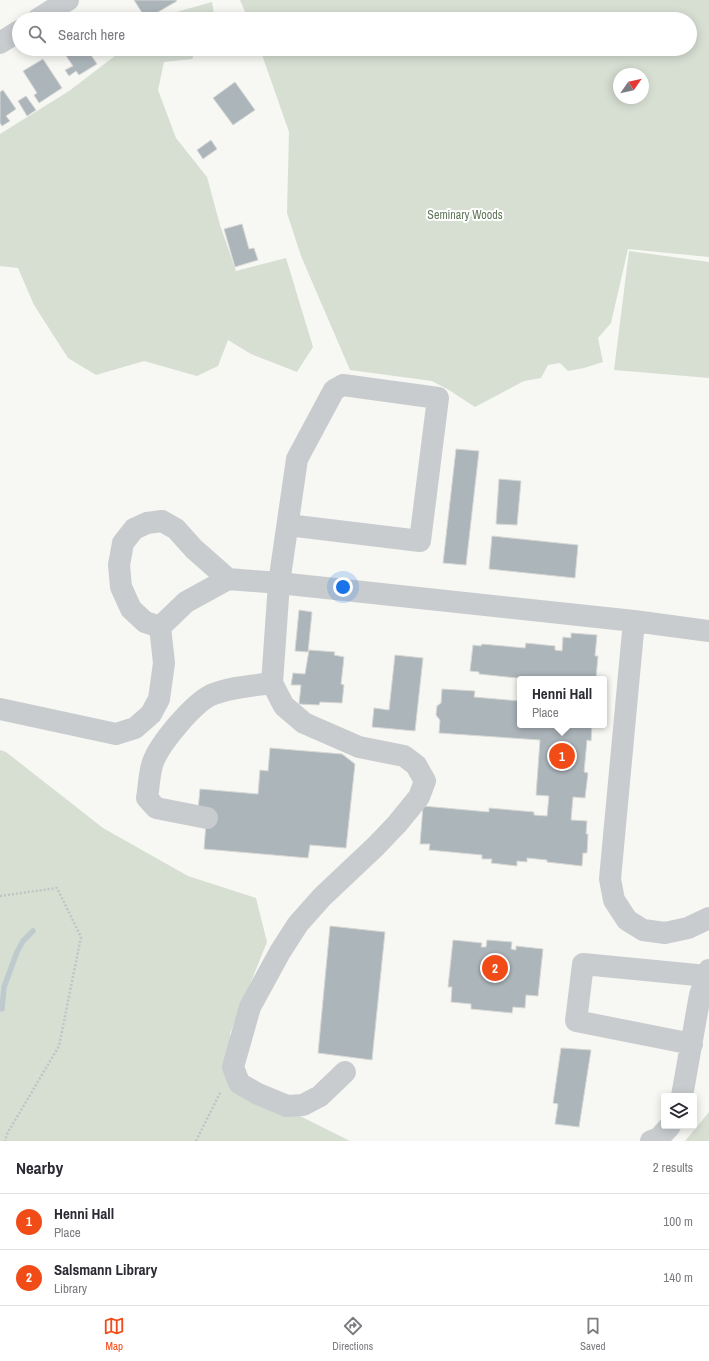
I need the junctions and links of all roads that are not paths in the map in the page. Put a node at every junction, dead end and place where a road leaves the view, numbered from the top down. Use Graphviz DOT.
graph roads {
  1 [pos="68,0"];
  2 [pos="49,12"];
  3 [pos="12,35"];
  4 [pos="0,43"];
  5 [pos="288,525"];
  6 [pos="228,579"];
  7 [pos="279,583"];
  8 [pos="634,621"];
  9 [pos="160,627"];
  10 [pos="709,631"];
  11 [pos="272,683"];
  12 [pos="0,709"];
  13 [pos="207,818"];
  14 [pos="709,918"];
  15 [pos="708,973"];
  16 [pos="692,1044"];
  17 [pos="345,1072"];
  18 [pos="683,1093"];
  19 [pos="667,1129"];
  20 [pos="651,1141"];
  1 -- 2 [label="street"];
  3 -- 4 [label="street"];
  5 -- 5 [label="street"];
  5 -- 7 [label="street"];
  6 -- 7 [label="street"];
  6 -- 9 [label="street"];
  6 -- 9 [label="street"];
  7 -- 8 [label="street"];
  7 -- 11 [label="street"];
  8 -- 10 [label="street"];
  8 -- 14 [label="street"];
  9 -- 12 [label="street"];
  11 -- 13 [label="street"];
  11 -- 17 [label="street"];
  15 -- 16 [label="street"];
  15 -- 16 [label="street"];
  16 -- 18 [label="street"];
  19 -- 20 [label="street"];
}
